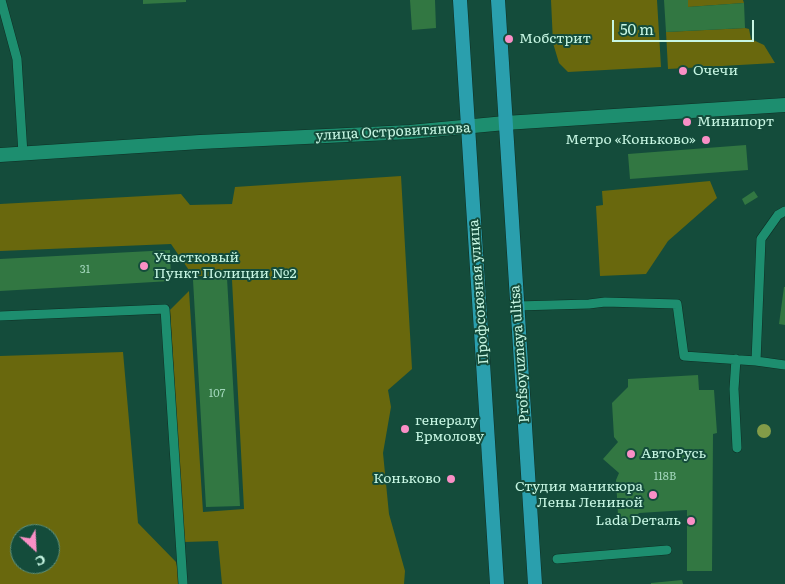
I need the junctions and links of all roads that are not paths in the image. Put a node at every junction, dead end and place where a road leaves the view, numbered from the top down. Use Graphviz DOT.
graph roads {
  1 [pos="1,0"];
  2 [pos="460,0"];
  3 [pos="498,0"];
  4 [pos="785,105"];
  5 [pos="506,123"];
  6 [pos="468,128"];
  7 [pos="23,154"];
  8 [pos="0,156"];
  9 [pos="785,211"];
  10 [pos="517,306"];
  11 [pos="0,316"];
  12 [pos="736,359"];
  13 [pos="756,361"];
  14 [pos="785,365"];
  15 [pos="737,448"];
  16 [pos="667,550"];
  17 [pos="558,560"];
  18 [pos="183,584"];
  19 [pos="497,584"];
  20 [pos="535,584"];
  1 -- 7 [label="lane"];
  2 -- 6 [label="main road, Профсоюзная улица"];
  3 -- 5 [label="main road"];
  4 -- 5 [label="main road, улица Островитянова"];
  5 -- 6 [label="main road, улица Островитянова"];
  5 -- 10 [label="main road, Profsoyuznaya ulitsa"];
  6 -- 7 [label="main road, улица Островитянова"];
  6 -- 19 [label="main road, Профсоюзная улица"];
  7 -- 8 [label="main road, улица Островитянова"];
  9 -- 13 [label="lane"];
  10 -- 12 [label="lane"];
  10 -- 20 [label="main road, Profsoyuznaya ulitsa"];
  11 -- 18 [label="lane"];
  12 -- 13 [label="lane"];
  12 -- 15 [label="lane"];
  13 -- 14 [label="lane"];
  16 -- 17 [label="lane"];
}
